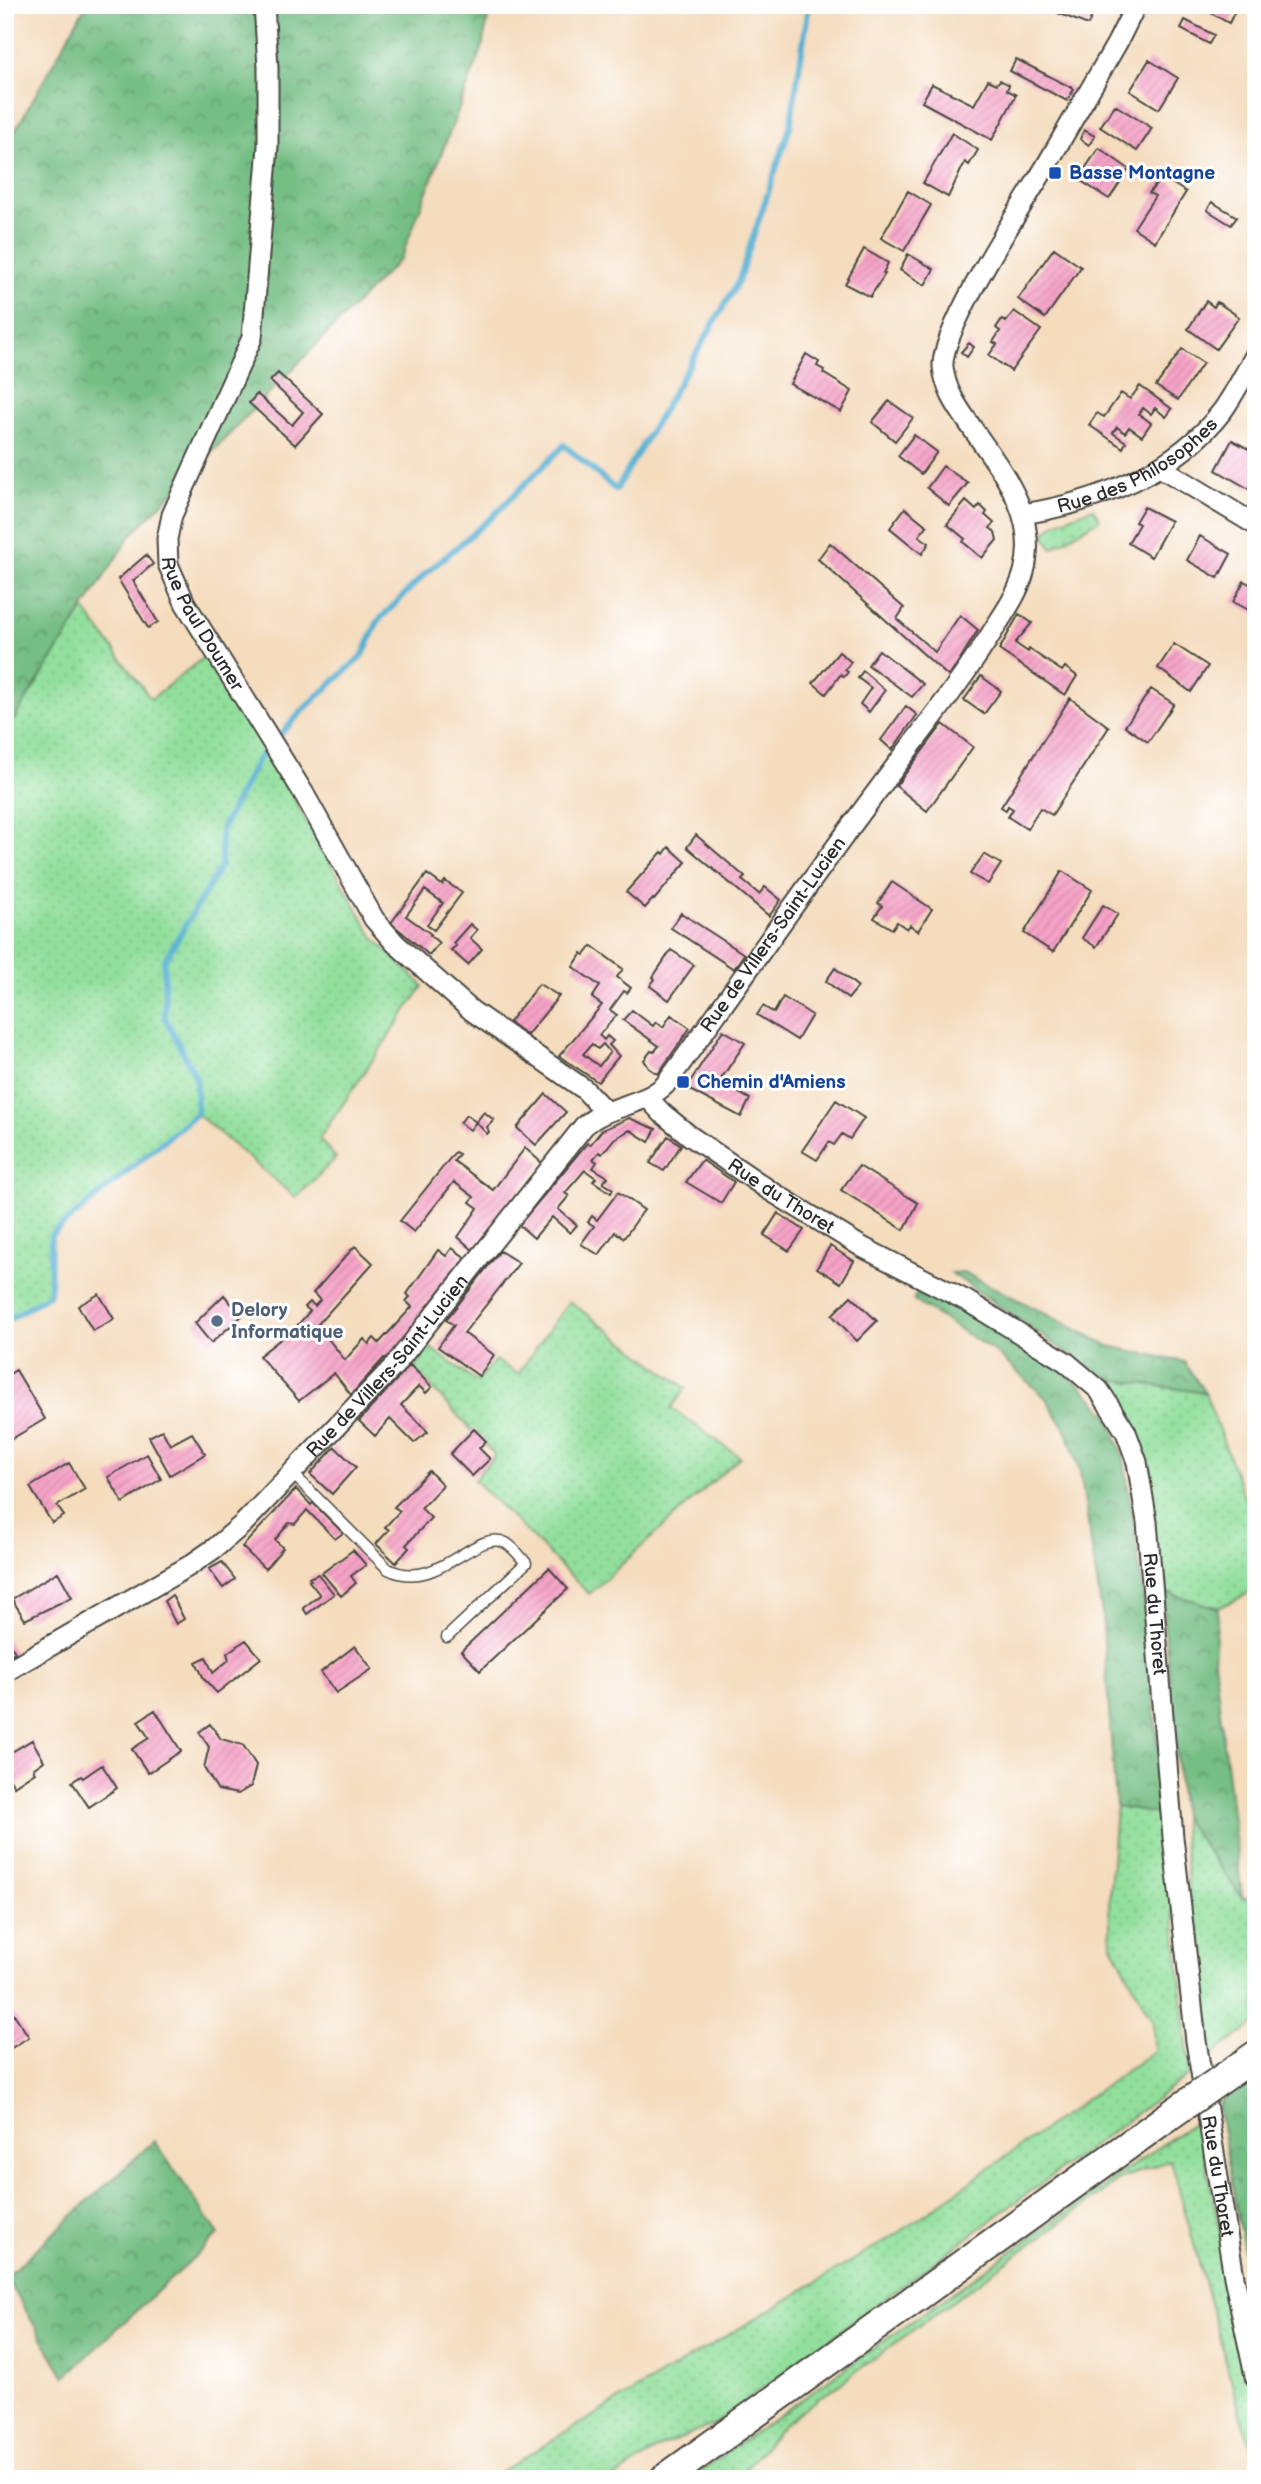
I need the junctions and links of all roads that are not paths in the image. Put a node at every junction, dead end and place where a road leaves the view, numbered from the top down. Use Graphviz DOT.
graph roads {
  1 [pos="264,5"];
  2 [pos="1136,5"];
  3 [pos="1256,354"];
  4 [pos="1160,467"];
  5 [pos="1023,514"];
  6 [pos="1256,525"];
  7 [pos="648,1098"];
  8 [pos="606,1111"];
  9 [pos="292,1473"];
  10 [pos="447,1637"];
  11 [pos="5,1672"];
  12 [pos="1246,2062"];
  13 [pos="1255,2377"];
  14 [pos="664,2479"];
  1 -- 8 [label="street, Rue Paul Doumer"];
  2 -- 5 [label="street, Rue de Villers-Saint-Lucien"];
  3 -- 4 [label="street, Rue des Philosophes"];
  4 -- 5 [label="street, Rue des Philosophes"];
  4 -- 6 [label="street"];
  5 -- 7 [label="street, Rue de Villers-Saint-Lucien"];
  7 -- 8 [label="street, Rue de Villers-Saint-Lucien"];
  7 -- 13 [label="street, Rue du Thoret"];
  8 -- 9 [label="street, Rue de Villers-Saint-Lucien"];
  9 -- 10 [label="lane"];
  9 -- 11 [label="street, Rue de Villers-Saint-Lucien"];
  12 -- 14 [label="main road, bridge"];
}
